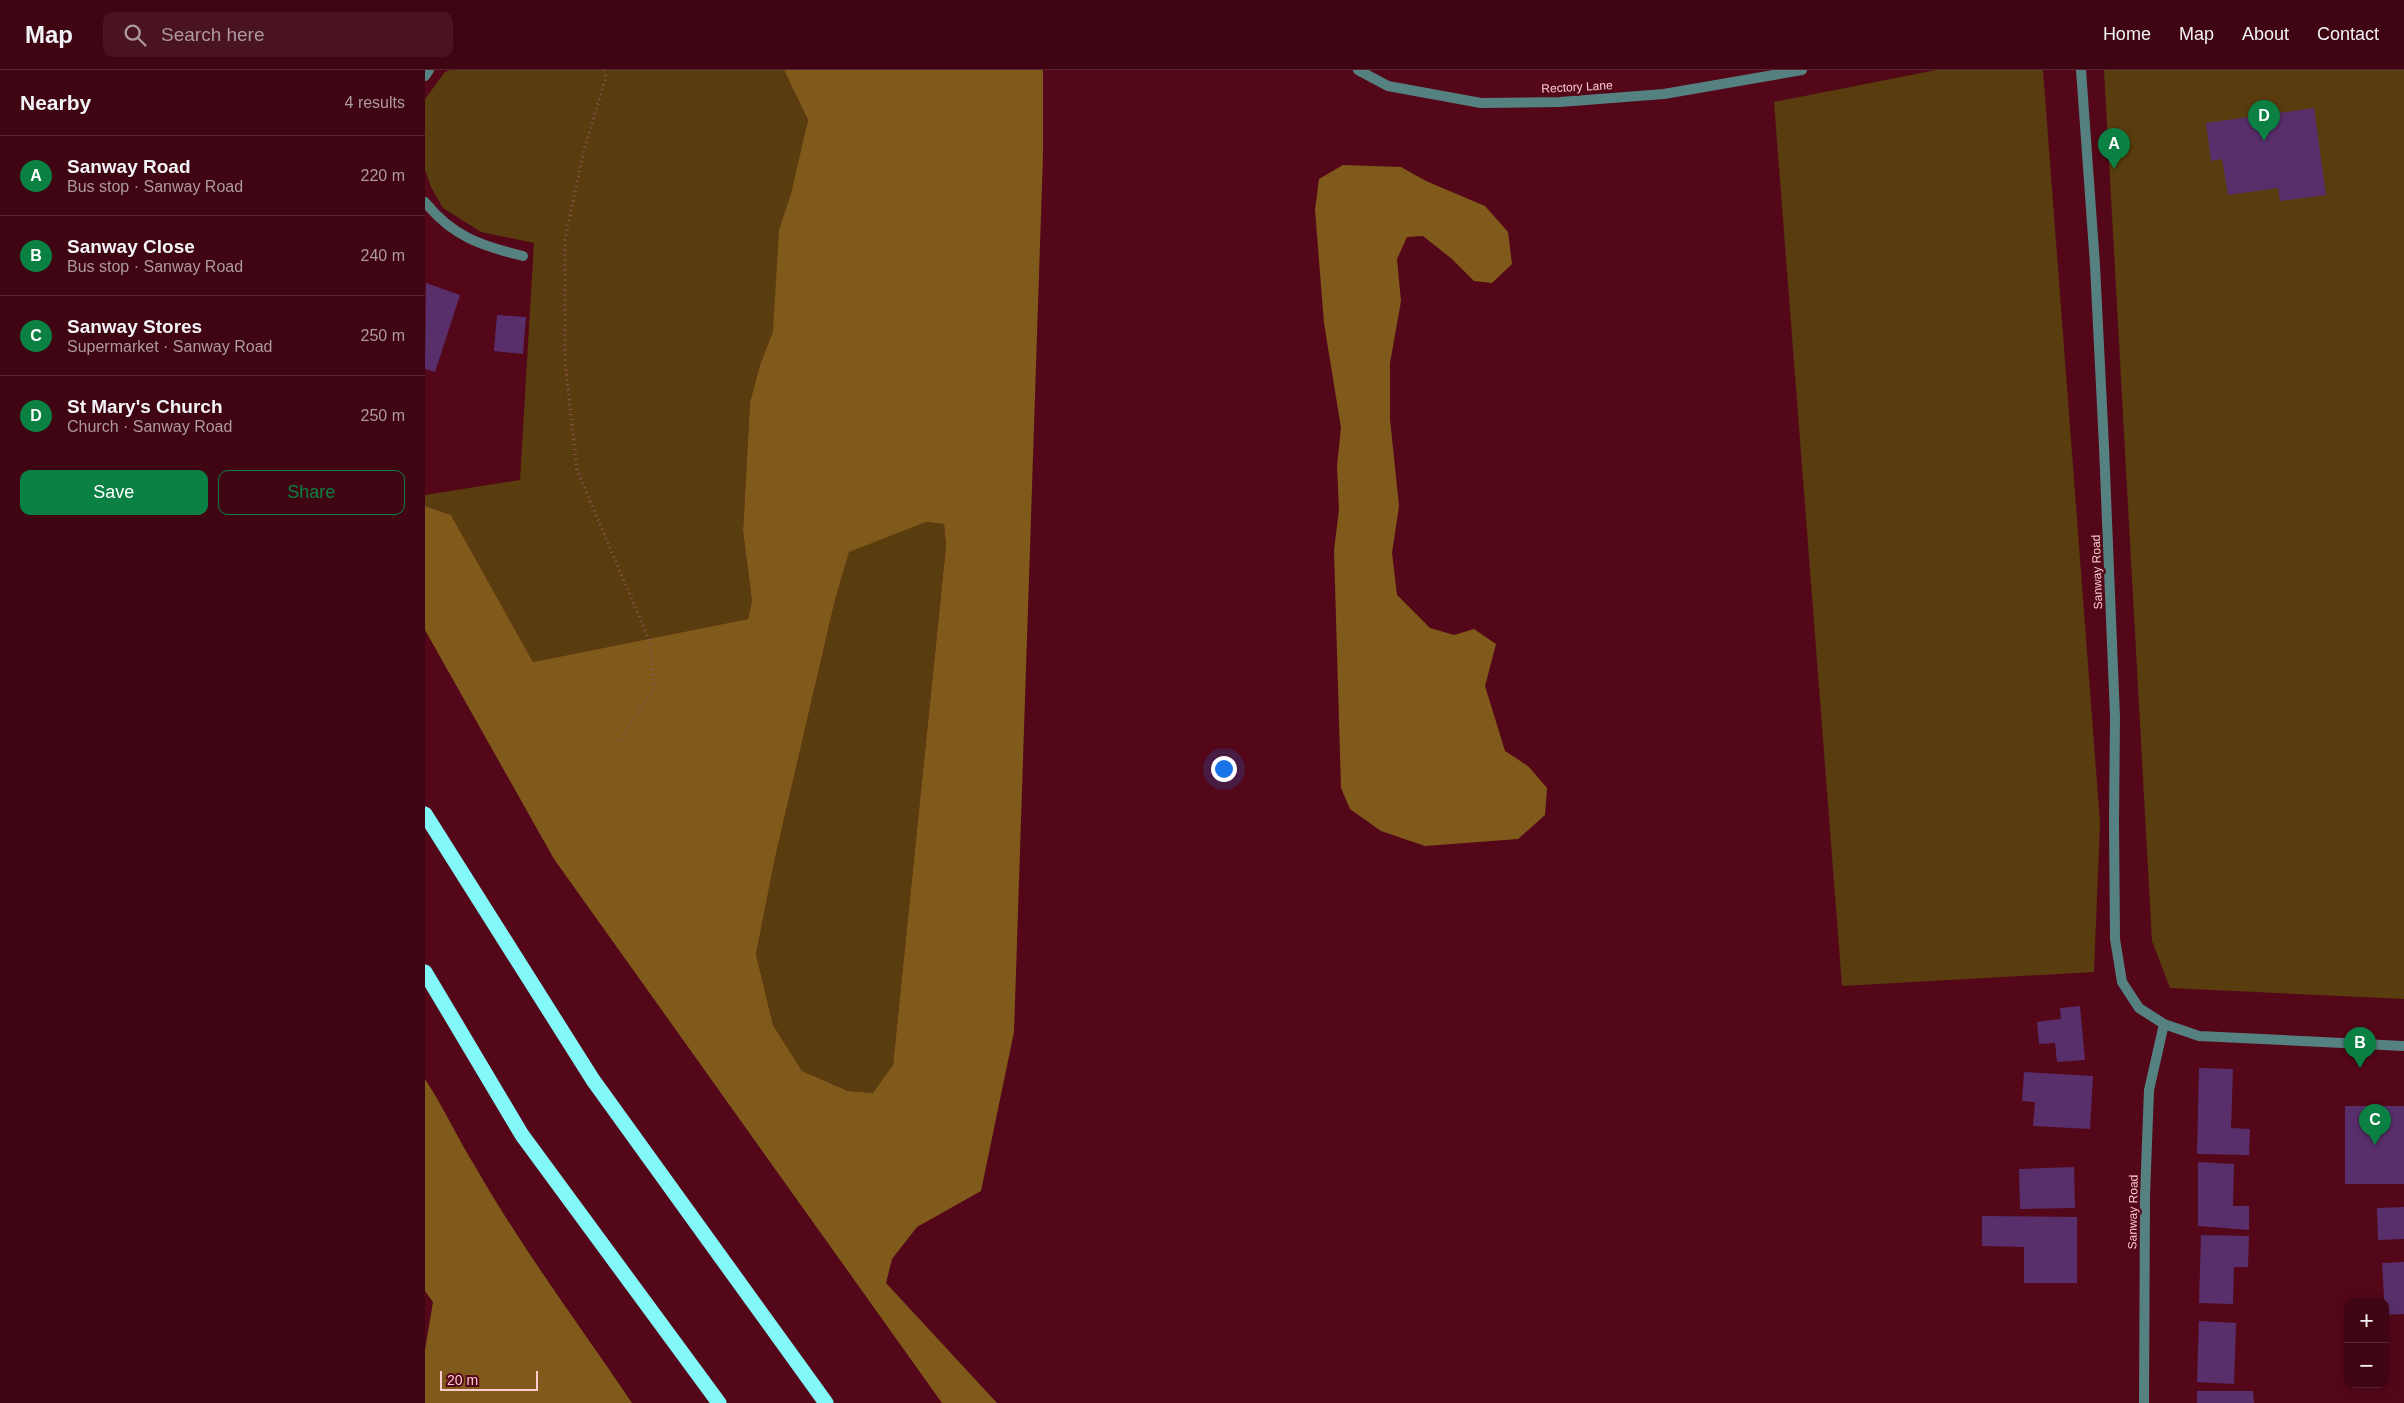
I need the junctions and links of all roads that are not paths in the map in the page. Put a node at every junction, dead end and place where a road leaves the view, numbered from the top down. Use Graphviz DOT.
graph roads {
  1 [pos="429,70"];
  2 [pos="1358,70"];
  3 [pos="1802,70"];
  4 [pos="2081,70"];
  5 [pos="425,76"];
  6 [pos="425,202"];
  7 [pos="523,256"];
  8 [pos="425,814"];
  9 [pos="425,972"];
  10 [pos="2164,1024"];
  11 [pos="2404,1046"];
  12 [pos="719,1403"];
  13 [pos="826,1403"];
  14 [pos="2144,1403"];
  1 -- 5 [label="street"];
  2 -- 3 [label="street, Rectory Lane"];
  4 -- 10 [label="street, Sanway Road"];
  6 -- 7 [label="street"];
  8 -- 13 [label="highway"];
  9 -- 12 [label="highway"];
  10 -- 11 [label="street, Sanway Road"];
  10 -- 14 [label="street, Sanway Road"];
}
